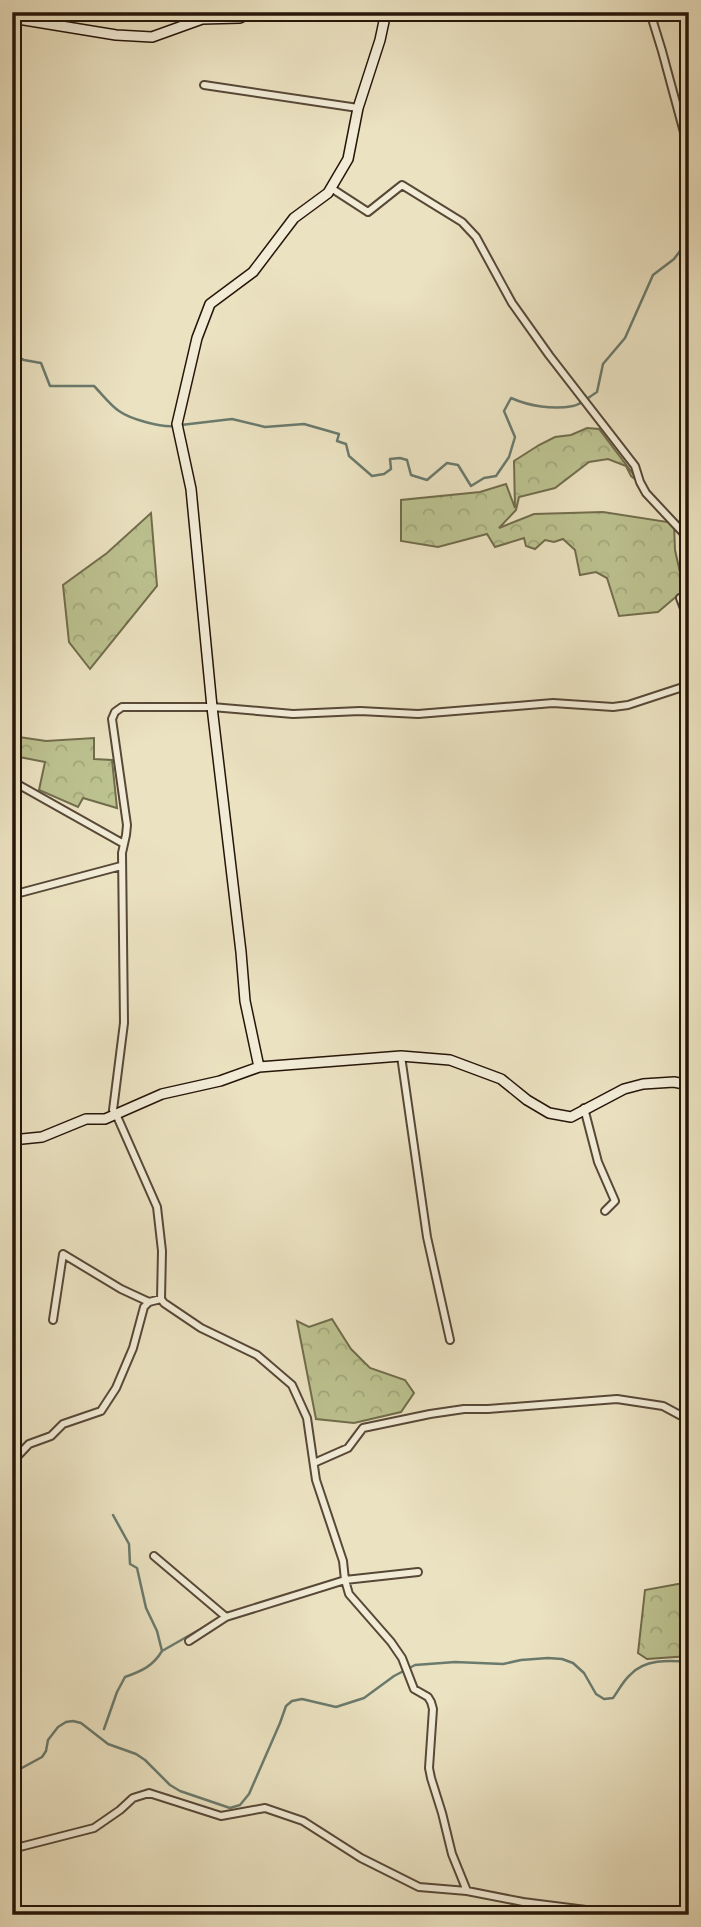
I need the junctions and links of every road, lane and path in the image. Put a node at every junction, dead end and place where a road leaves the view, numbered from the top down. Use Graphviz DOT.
graph roads {
  1 [pos="252,12"];
  2 [pos="386,12"];
  3 [pos="650,12"];
  4 [pos="12,18"];
  5 [pos="204,85"];
  6 [pos="358,108"];
  7 [pos="689,151"];
  8 [pos="331,188"];
  9 [pos="689,539"];
  10 [pos="689,596"];
  11 [pos="689,622"];
  12 [pos="689,677"];
  13 [pos="689,685"];
  14 [pos="680,687"];
  15 [pos="212,707"];
  16 [pos="12,781"];
  17 [pos="124,844"];
  18 [pos="121,866"];
  19 [pos="12,895"];
  20 [pos="401,1056"];
  21 [pos="259,1067"];
  22 [pos="689,1085"];
  23 [pos="584,1108"];
  24 [pos="116,1114"];
  25 [pos="12,1140"];
  26 [pos="605,1211"];
  27 [pos="161,1299"];
  28 [pos="149,1302"];
  29 [pos="52,1321"];
  30 [pos="450,1340"];
  31 [pos="689,1420"];
  32 [pos="12,1462"];
  33 [pos="314,1463"];
  34 [pos="154,1556"];
  35 [pos="418,1572"];
  36 [pos="345,1580"];
  37 [pos="226,1617"];
  38 [pos="189,1641"];
  39 [pos="12,1849"];
  40 [pos="467,1891"];
  41 [pos="595,1915"];
  1 -- 4 [label="street"];
  2 -- 6 [label="street"];
  3 -- 7 [label="street"];
  5 -- 6 [label="street"];
  6 -- 8 [label="street"];
  8 -- 9 [label="street"];
  8 -- 15 [label="street"];
  10 -- 11 [label="street"];
  12 -- 14 [label="street"];
  13 -- 14 [label="street"];
  14 -- 15 [label="street"];
  15 -- 17 [label="street"];
  15 -- 21 [label="street"];
  16 -- 17 [label="street"];
  17 -- 18 [label="street"];
  18 -- 19 [label="street"];
  18 -- 24 [label="street"];
  20 -- 21 [label="street"];
  20 -- 23 [label="street"];
  20 -- 30 [label="street"];
  21 -- 24 [label="street"];
  22 -- 23 [label="street"];
  23 -- 26 [label="street"];
  24 -- 25 [label="street"];
  24 -- 27 [label="street"];
  27 -- 28 [label="street"];
  27 -- 33 [label="street"];
  28 -- 29 [label="street"];
  28 -- 32 [label="street"];
  31 -- 33 [label="street"];
  33 -- 36 [label="street"];
  34 -- 37 [label="street"];
  35 -- 36 [label="street"];
  36 -- 37 [label="street"];
  36 -- 40 [label="street"];
  37 -- 38 [label="street"];
  39 -- 40 [label="street"];
  40 -- 41 [label="street"];
}
